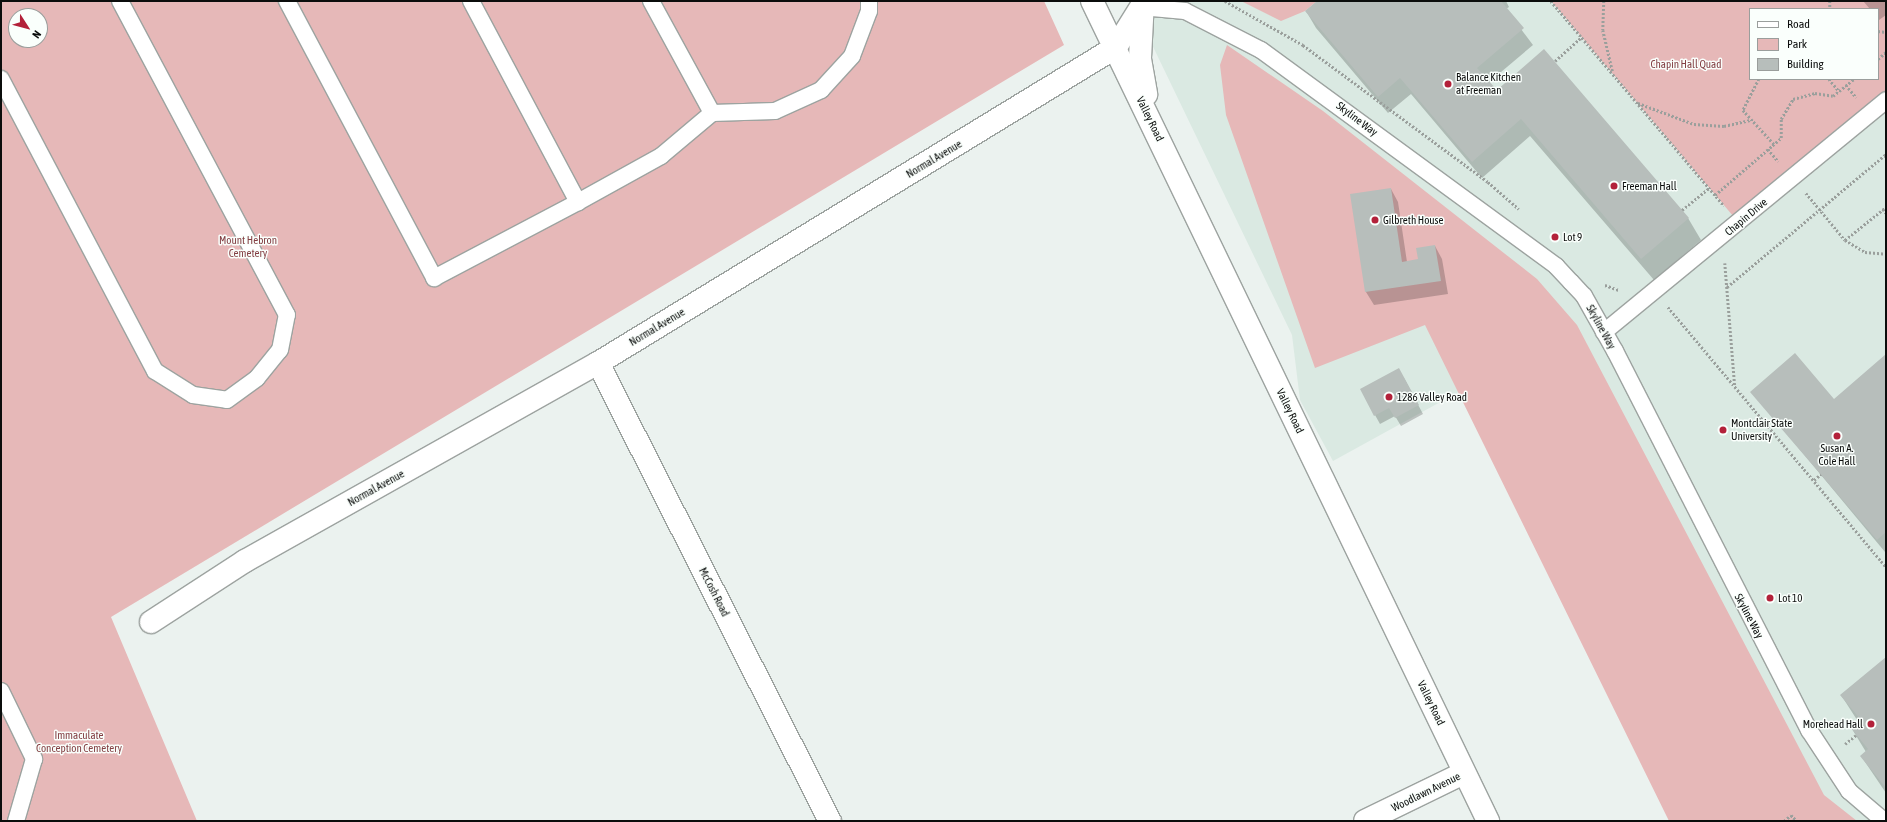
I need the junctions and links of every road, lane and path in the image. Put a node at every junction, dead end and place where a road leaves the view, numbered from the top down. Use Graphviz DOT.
graph roads {
  1 [pos="120,1"];
  2 [pos="287,1"];
  3 [pos="471,1"];
  4 [pos="651,1"];
  5 [pos="869,1"];
  6 [pos="1092,1"];
  7 [pos="1225,1"];
  8 [pos="1551,1"];
  9 [pos="1604,1"];
  10 [pos="1142,4"];
  11 [pos="1582,37"];
  12 [pos="1116,48"];
  13 [pos="1555,61"];
  14 [pos="1613,74"];
  15 [pos="1,80"];
  16 [pos="1758,80"];
  17 [pos="1830,80"];
  18 [pos="1853,80"];
  19 [pos="1839,91"];
  20 [pos="1886,100"];
  21 [pos="1637,102"];
  22 [pos="712,113"];
  23 [pos="1149,117"];
  24 [pos="1751,120"];
  25 [pos="1774,144"];
  26 [pos="1768,149"];
  27 [pos="1886,154"];
  28 [pos="1792,177"];
  29 [pos="1709,188"];
  30 [pos="1715,195"];
  31 [pos="578,202"];
  32 [pos="1886,207"];
  33 [pos="1819,209"];
  34 [pos="1883,209"];
  35 [pos="1682,210"];
  36 [pos="1728,210"];
  37 [pos="1886,213"];
  38 [pos="1525,214"];
  39 [pos="1845,240"];
  40 [pos="1715,243"];
  41 [pos="1886,254"];
  42 [pos="1597,281"];
  43 [pos="1727,287"];
  44 [pos="1655,290"];
  45 [pos="1624,291"];
  46 [pos="1604,332"];
  47 [pos="598,363"];
  48 [pos="1735,386"];
  49 [pos="1820,474"];
  50 [pos="1814,480"];
  51 [pos="1886,567"];
  52 [pos="151,622"];
  53 [pos="1,691"];
  54 [pos="1464,773"];
  55 [pos="16,821"];
  56 [pos="830,821"];
  57 [pos="1365,821"];
  58 [pos="1488,821"];
  59 [pos="1784,821"];
  60 [pos="1797,821"];
  61 [pos="1884,821"];
  1 -- 15 [label="lane"];
  2 -- 31 [label="lane"];
  3 -- 31 [label="lane"];
  4 -- 22 [label="lane"];
  5 -- 22 [label="lane"];
  6 -- 12 [label="street, Valley Road"];
  7 -- 38 [label="path"];
  8 -- 11 [label="path"];
  9 -- 14 [label="path"];
  10 -- 12 [label="street, Normal Avenue"];
  10 -- 23 [label="street"];
  10 -- 46 [label="lane, Skyline Way"];
  11 -- 13 [label="path"];
  11 -- 14 [label="path"];
  12 -- 23 [label="street, Valley Road"];
  12 -- 47 [label="street, Normal Avenue"];
  14 -- 21 [label="path"];
  16 -- 24 [label="path"];
  17 -- 19 [label="path"];
  18 -- 19 [label="path"];
  19 -- 25 [label="path"];
  20 -- 28 [label="lane, Chapin Drive"];
  21 -- 24 [label="path"];
  21 -- 29 [label="path"];
  22 -- 31 [label="lane"];
  23 -- 54 [label="street, Valley Road"];
  24 -- 25 [label="path"];
  25 -- 26 [label="path"];
  26 -- 28 [label="path"];
  26 -- 30 [label="path"];
  27 -- 33 [label="path"];
  28 -- 33 [label="path"];
  28 -- 40 [label="lane, Chapin Drive"];
  29 -- 30 [label="path"];
  29 -- 35 [label="path"];
  30 -- 36 [label="path"];
  32 -- 34 [label="path"];
  33 -- 39 [label="path"];
  33 -- 43 [label="path"];
  34 -- 37 [label="path"];
  34 -- 39 [label="path"];
  39 -- 41 [label="path"];
  40 -- 43 [label="path"];
  40 -- 44 [label="lane, Chapin Drive"];
  42 -- 45 [label="path"];
  43 -- 48 [label="path"];
  44 -- 46 [label="lane, Chapin Drive"];
  44 -- 48 [label="path"];
  46 -- 61 [label="lane, Skyline Way"];
  47 -- 52 [label="street, Normal Avenue"];
  47 -- 56 [label="street, McCosh Road"];
  48 -- 50 [label="path"];
  49 -- 50 [label="path"];
  50 -- 51 [label="path"];
  53 -- 55 [label="lane"];
  54 -- 57 [label="street, Woodlawn Avenue"];
  54 -- 58 [label="street, Valley Road"];
  59 -- 60 [label="path"];
}
